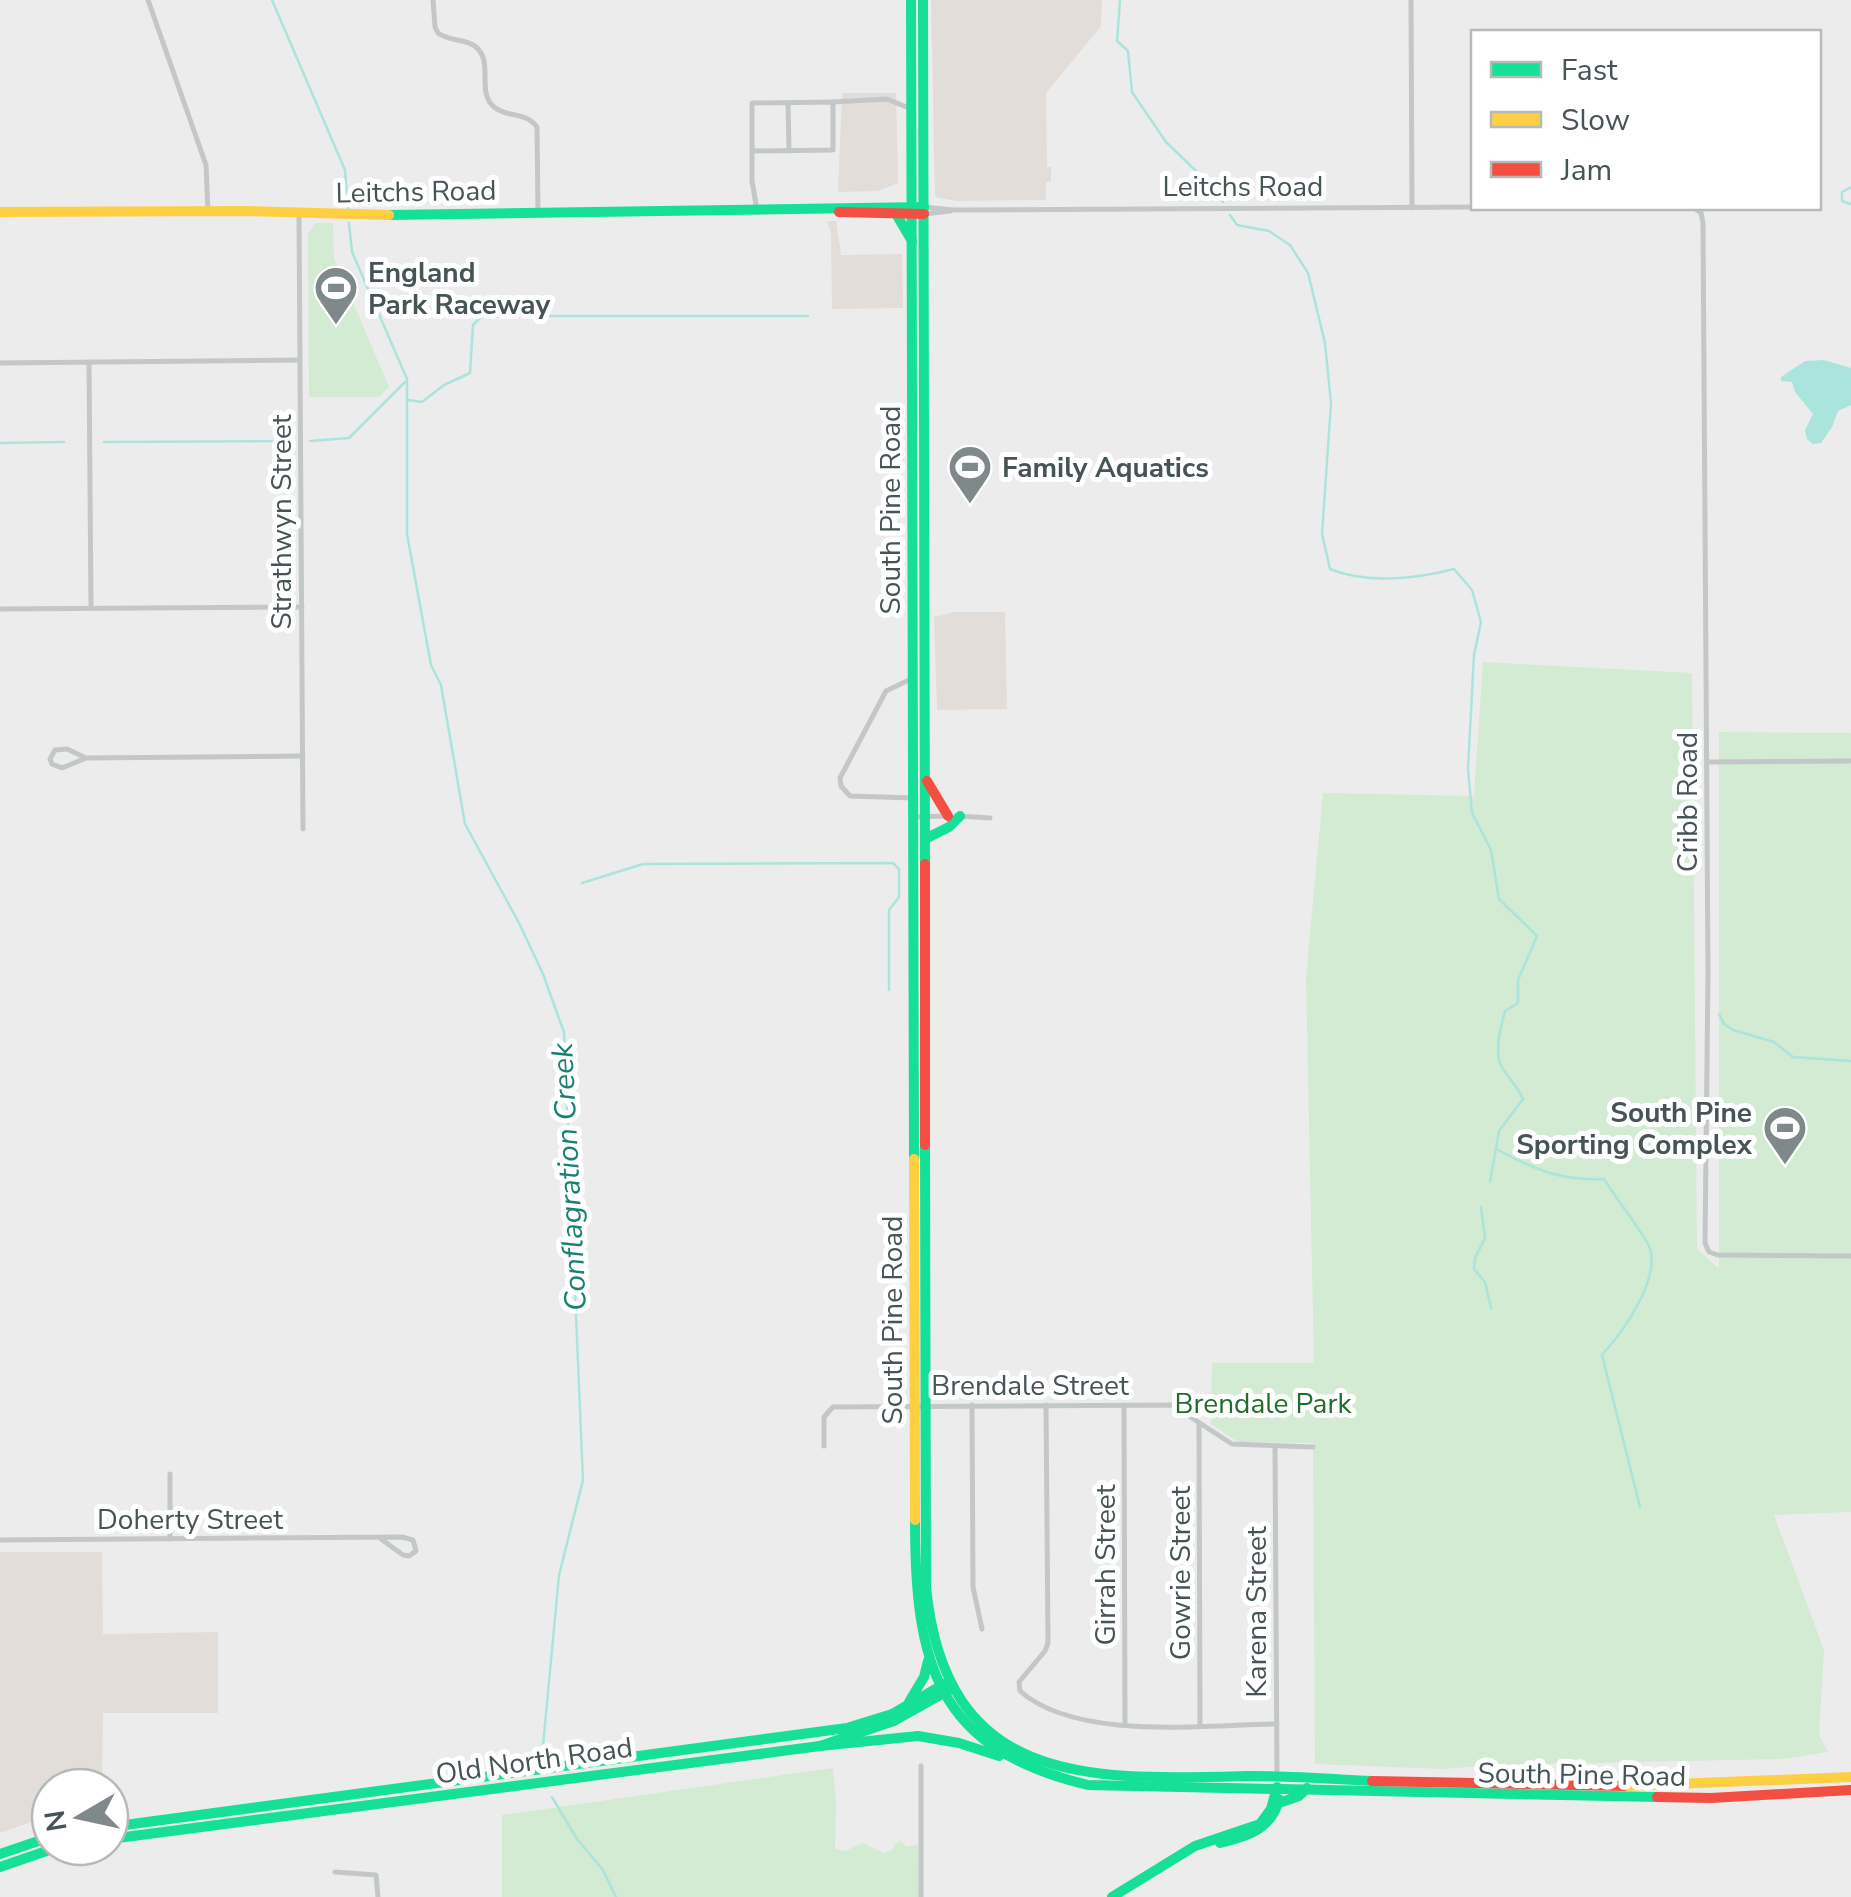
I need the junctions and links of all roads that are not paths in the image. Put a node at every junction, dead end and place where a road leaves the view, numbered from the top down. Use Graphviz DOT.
graph roads {
  1 [pos="148,0"];
  2 [pos="434,0"];
  3 [pos="911,0"];
  4 [pos="923,0"];
  5 [pos="1411,0"];
  6 [pos="833,102"];
  7 [pos="788,103"];
  8 [pos="912,110"];
  9 [pos="752,150"];
  10 [pos="789,150"];
  11 [pos="1471,207"];
  12 [pos="1412,208"];
  13 [pos="757,210"];
  14 [pos="832,210"];
  15 [pos="1696,210"];
  16 [pos="918,211"];
  17 [pos="0,212"];
  18 [pos="208,212"];
  19 [pos="538,212"];
  20 [pos="299,214"];
  21 [pos="896,214"];
  22 [pos="913,243"];
  23 [pos="300,360"];
  24 [pos="89,362"];
  25 [pos="0,363"];
  26 [pos="918,395"];
  27 [pos="919,518"];
  28 [pos="302,607"];
  29 [pos="91,608"];
  30 [pos="0,609"];
  31 [pos="913,678"];
  32 [pos="302,756"];
  33 [pos="86,758"];
  34 [pos="1851,761"];
  35 [pos="1706,762"];
  36 [pos="925,778"];
  37 [pos="913,798"];
  38 [pos="954,816"];
  39 [pos="919,817"];
  40 [pos="990,818"];
  41 [pos="303,829"];
  42 [pos="925,840"];
  43 [pos="1851,1256"];
  44 [pos="920,1405"];
  45 [pos="972,1405"];
  46 [pos="1046,1405"];
  47 [pos="1124,1405"];
  48 [pos="1199,1422"];
  49 [pos="824,1446"];
  50 [pos="1274,1446"];
  51 [pos="1313,1446"];
  52 [pos="170,1474"];
  53 [pos="381,1538"];
  54 [pos="170,1539"];
  55 [pos="0,1540"];
  56 [pos="982,1629"];
  57 [pos="928,1661"];
  58 [pos="946,1687"];
  59 [pos="906,1706"];
  60 [pos="1276,1724"];
  61 [pos="1200,1725"];
  62 [pos="1124,1726"];
  63 [pos="820,1746"];
  64 [pos="672,1758"];
  65 [pos="1016,1762"];
  66 [pos="921,1766"];
  67 [pos="1851,1777"];
  68 [pos="1277,1782"];
  69 [pos="1307,1788"];
  70 [pos="1851,1790"];
  71 [pos="1279,1803"];
  72 [pos="130,1825"];
  73 [pos="130,1837"];
  74 [pos="30,1843"];
  75 [pos="0,1854"];
  76 [pos="30,1857"];
  77 [pos="1178,1857"];
  78 [pos="0,1868"];
  79 [pos="336,1872"];
  80 [pos="378,1897"];
  81 [pos="921,1897"];
  82 [pos="1112,1897"];
  1 -- 18 [label="street"];
  2 -- 19 [label="street"];
  3 -- 8 [label="main road, South Pine Road"];
  4 -- 16 [label="main road, South Pine Road"];
  5 -- 12 [label="street"];
  6 -- 7 [label="street"];
  6 -- 8 [label="street"];
  6 -- 10 [label="street"];
  7 -- 9 [label="street"];
  7 -- 10 [label="street"];
  8 -- 16 [label="main road, South Pine Road"];
  9 -- 10 [label="street"];
  9 -- 13 [label="street"];
  11 -- 12 [label="street, Leitchs Road"];
  12 -- 16 [label="street, Leitchs Road"];
  13 -- 14 [label="main road, Leitchs Road"];
  13 -- 19 [label="main road, Leitchs Road"];
  14 -- 16 [label="main road, Leitchs Road"];
  14 -- 21 [label="main road, Leitchs Road"];
  15 -- 35 [label="street, Cribb Road"];
  16 -- 21 [label="main road, Leitchs Road"];
  16 -- 22 [label="main road, South Pine Road"];
  16 -- 26 [label="main road, South Pine Road"];
  17 -- 18 [label="main road, Leitchs Road"];
  18 -- 20 [label="main road, Leitchs Road"];
  19 -- 20 [label="main road, Leitchs Road"];
  20 -- 23 [label="street, Strathwyn Street"];
  21 -- 22 [label="main road"];
  22 -- 26 [label="main road, South Pine Road"];
  23 -- 24 [label="street"];
  23 -- 28 [label="street, Strathwyn Street"];
  24 -- 25 [label="street"];
  24 -- 29 [label="street"];
  26 -- 27 [label="main road, South Pine Road"];
  27 -- 31 [label="main road, South Pine Road"];
  27 -- 36 [label="main road, South Pine Road"];
  28 -- 29 [label="street"];
  28 -- 32 [label="street, Strathwyn Street"];
  29 -- 30 [label="street"];
  31 -- 37 [label="main road, South Pine Road"];
  31 -- 37 [label="street"];
  32 -- 33 [label="street"];
  32 -- 41 [label="street, Strathwyn Street"];
  33 -- 33 [label="street"];
  34 -- 35 [label="street"];
  35 -- 43 [label="street, Cribb Road"];
  36 -- 38 [label="main road"];
  36 -- 39 [label="main road, South Pine Road"];
  37 -- 39 [label="main road, South Pine Road"];
  38 -- 39 [label="street"];
  38 -- 40 [label="street"];
  38 -- 42 [label="main road"];
  39 -- 42 [label="main road, South Pine Road"];
  39 -- 44 [label="main road, South Pine Road"];
  42 -- 44 [label="main road, South Pine Road"];
  44 -- 45 [label="street, Brendale Street"];
  44 -- 49 [label="street, Brendale Street"];
  44 -- 57 [label="main road, South Pine Road"];
  44 -- 58 [label="main road, South Pine Road"];
  45 -- 46 [label="street, Brendale Street"];
  45 -- 56 [label="street"];
  46 -- 47 [label="street, Brendale Street"];
  46 -- 62 [label="street"];
  47 -- 48 [label="street, Brendale Street"];
  47 -- 62 [label="street, Girrah Street"];
  48 -- 50 [label="street, Brendale Street"];
  48 -- 61 [label="street, Gowrie Street"];
  50 -- 51 [label="street, Brendale Street"];
  50 -- 60 [label="street, Karena Street"];
  52 -- 54 [label="street"];
  53 -- 53 [label="street, Doherty Street"];
  53 -- 54 [label="street, Doherty Street"];
  54 -- 55 [label="street, Doherty Street"];
  57 -- 58 [label="main road, South Pine Road"];
  57 -- 59 [label="main road"];
  58 -- 59 [label="main road, Old North Road"];
  58 -- 63 [label="main road, Old North Road"];
  58 -- 65 [label="main road, South Pine Road"];
  58 -- 68 [label="main road, South Pine Road"];
  59 -- 64 [label="main road, Old North Road"];
  60 -- 61 [label="street"];
  60 -- 68 [label="street, Karena Street"];
  61 -- 62 [label="street"];
  63 -- 64 [label="main road, Old North Road"];
  63 -- 65 [label="main road"];
  64 -- 72 [label="main road, Old North Road"];
  64 -- 73 [label="main road, Old North Road"];
  65 -- 68 [label="main road, South Pine Road"];
  66 -- 81 [label="street"];
  67 -- 68 [label="main road, South Pine Road"];
  68 -- 69 [label="main road, South Pine Road"];
  68 -- 71 [label="main road"];
  68 -- 77 [label="main road"];
  69 -- 70 [label="main road, South Pine Road"];
  69 -- 71 [label="main road"];
  71 -- 77 [label="main road"];
  74 -- 75 [label="main road"];
  76 -- 78 [label="main road"];
  77 -- 82 [label="main road"];
  79 -- 80 [label="street"];
}
